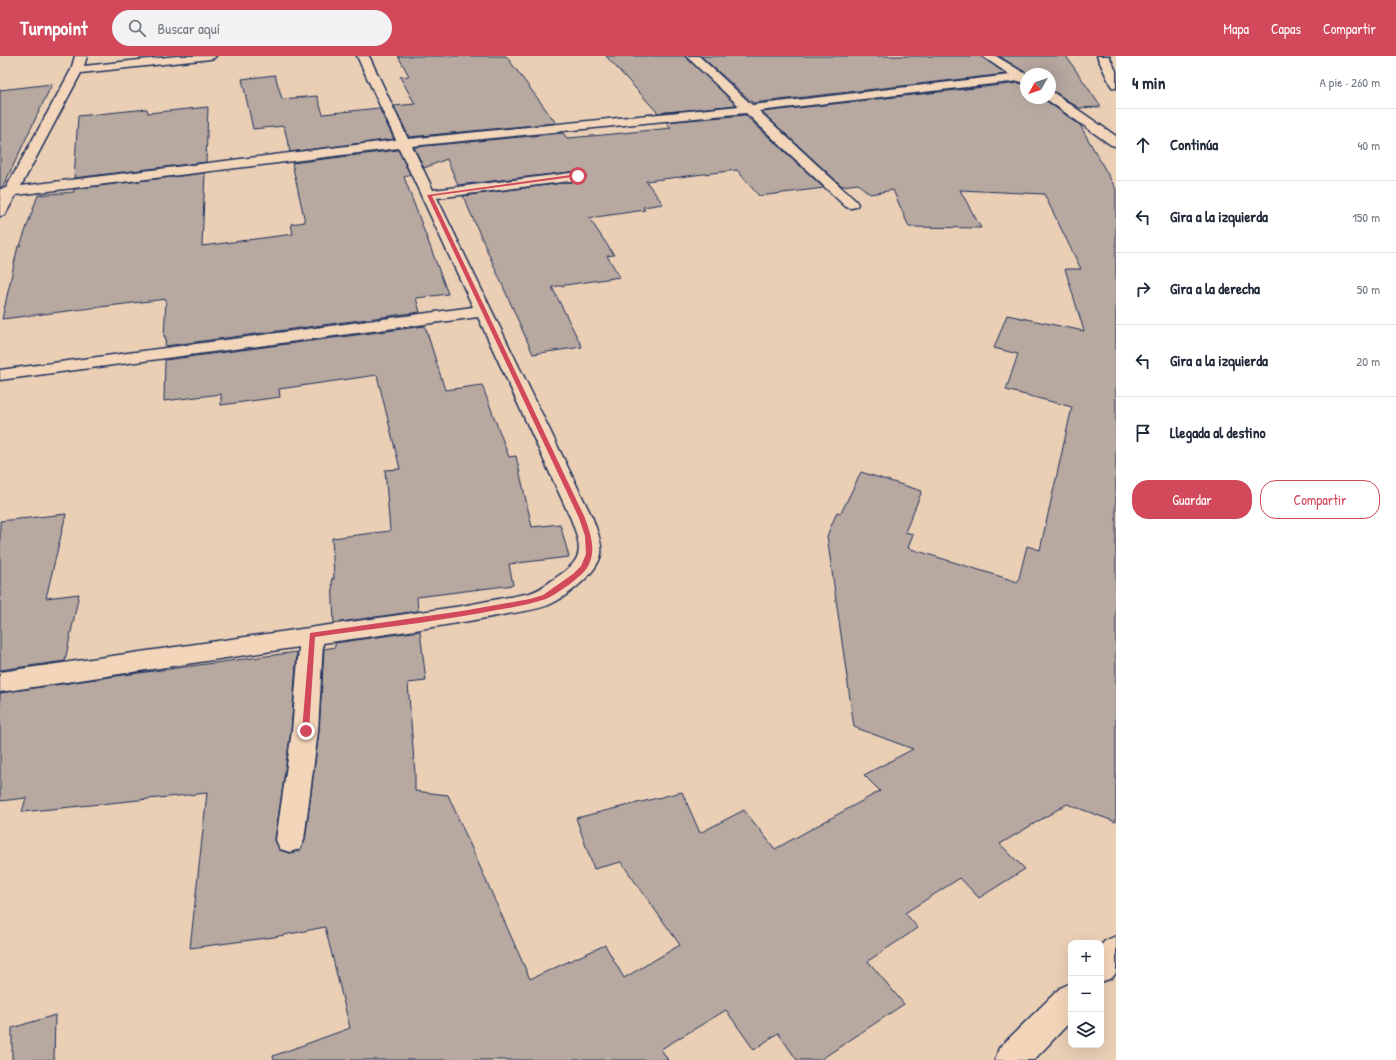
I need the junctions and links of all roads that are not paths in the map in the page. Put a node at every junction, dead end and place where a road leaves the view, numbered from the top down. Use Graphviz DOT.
graph roads {
  1 [pos="81,56"];
  2 [pos="210,56"];
  3 [pos="363,56"];
  4 [pos="692,56"];
  5 [pos="988,56"];
  6 [pos="1103,56"];
  7 [pos="76,70"];
  8 [pos="1020,76"];
  9 [pos="1020,79"];
  10 [pos="1116,84"];
  11 [pos="1056,100"];
  12 [pos="748,109"];
  13 [pos="1116,142"];
  14 [pos="404,143"];
  15 [pos="578,176"];
  16 [pos="5,193"];
  17 [pos="429,195"];
  18 [pos="851,204"];
  19 [pos="0,212"];
  20 [pos="484,311"];
  21 [pos="0,375"];
  22 [pos="312,635"];
  23 [pos="0,682"];
  24 [pos="290,840"];
  25 [pos="1116,951"];
  26 [pos="1104,964"];
  27 [pos="1068,1002"];
  28 [pos="1011,1060"];
  1 -- 7 [label="street"];
  2 -- 7 [label="street"];
  3 -- 14 [label="street"];
  4 -- 12 [label="street"];
  5 -- 8 [label="street"];
  6 -- 10 [label="street"];
  7 -- 16 [label="street"];
  9 -- 12 [label="street"];
  11 -- 13 [label="street"];
  12 -- 14 [label="street"];
  12 -- 18 [label="street"];
  14 -- 16 [label="street"];
  14 -- 17 [label="street"];
  15 -- 17 [label="street"];
  16 -- 19 [label="street"];
  17 -- 20 [label="street"];
  20 -- 21 [label="street"];
  20 -- 22 [label="street"];
  22 -- 23 [label="street"];
  22 -- 24 [label="street"];
  25 -- 26 [label="street"];
  27 -- 28 [label="street"];
}
